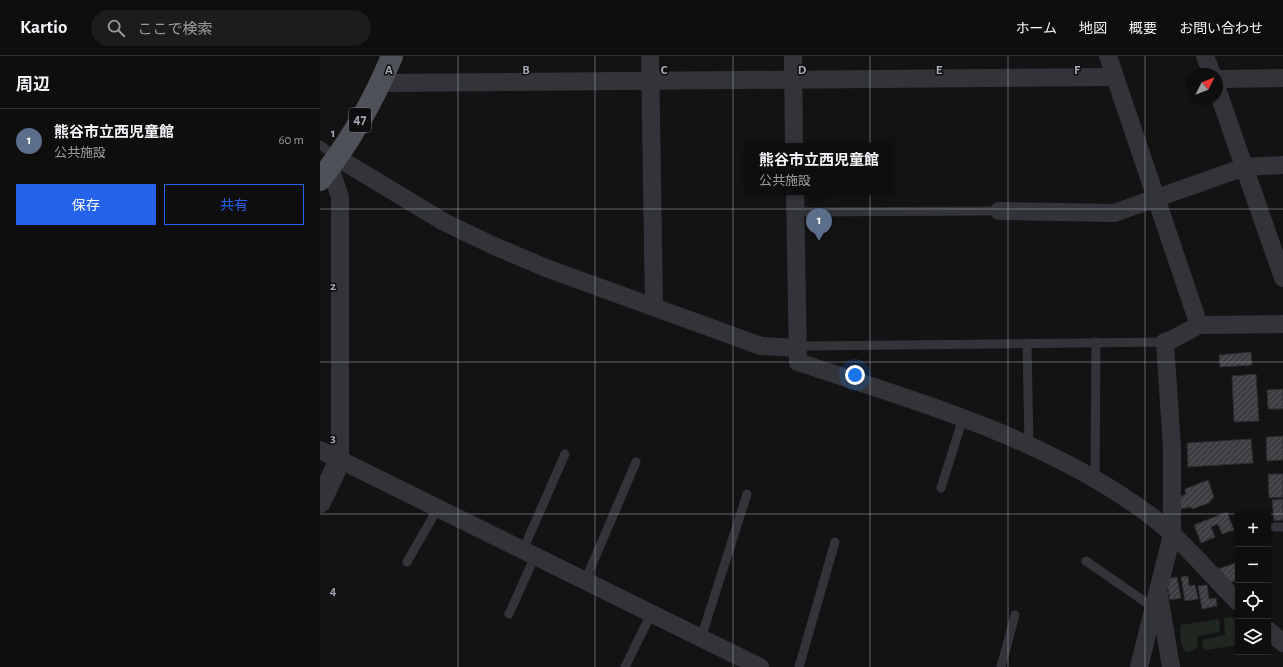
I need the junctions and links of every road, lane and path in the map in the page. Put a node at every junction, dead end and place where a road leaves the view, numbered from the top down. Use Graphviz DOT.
graph roads {
  1 [pos="392,56"];
  2 [pos="650,56"];
  3 [pos="793,56"];
  4 [pos="1108,56"];
  5 [pos="1205,56"];
  6 [pos="1210,68"];
  7 [pos="1115,77"];
  8 [pos="1283,78"];
  9 [pos="794,79"];
  10 [pos="1223,79"];
  11 [pos="651,82"];
  12 [pos="381,83"];
  13 [pos="1222,104"];
  14 [pos="794,143"];
  15 [pos="320,145"];
  16 [pos="1283,165"];
  17 [pos="1245,167"];
  18 [pos="329,168"];
  19 [pos="794,195"];
  20 [pos="1156,198"];
  21 [pos="999,211"];
  22 [pos="795,212"];
  23 [pos="1279,254"];
  24 [pos="1283,278"];
  25 [pos="654,307"];
  26 [pos="1283,324"];
  27 [pos="1199,325"];
  28 [pos="1096,342"];
  29 [pos="1165,342"];
  30 [pos="1027,343"];
  31 [pos="798,348"];
  32 [pos="963,418"];
  33 [pos="1029,445"];
  34 [pos="320,450"];
  35 [pos="565,454"];
  36 [pos="340,460"];
  37 [pos="636,462"];
  38 [pos="1095,479"];
  39 [pos="941,488"];
  40 [pos="747,494"];
  41 [pos="320,502"];
  42 [pos="438,508"];
  43 [pos="1172,535"];
  44 [pos="835,542"];
  45 [pos="529,553"];
  46 [pos="1086,561"];
  47 [pos="407,562"];
  48 [pos="585,581"];
  49 [pos="1158,590"];
  50 [pos="1235,599"];
  51 [pos="1154,608"];
  52 [pos="509,614"];
  53 [pos="651,614"];
  54 [pos="1015,615"];
  55 [pos="1158,626"];
  56 [pos="1271,633"];
  57 [pos="701,638"];
  58 [pos="1283,643"];
  59 [pos="741,663"];
  60 [pos="625,667"];
  61 [pos="760,667"];
  62 [pos="799,667"];
  63 [pos="1001,667"];
  64 [pos="1139,667"];
  65 [pos="1171,667"];
  1 -- 12 [label="main road, 47"];
  2 -- 11 [label="street"];
  3 -- 9 [label="street"];
  4 -- 7 [label="street"];
  5 -- 6 [label="street"];
  7 -- 9 [label="street"];
  7 -- 20 [label="street"];
  8 -- 10 [label="street"];
  9 -- 11 [label="street"];
  9 -- 14 [label="street"];
  11 -- 12 [label="street"];
  11 -- 25 [label="street"];
  12 -- 18 [label="main road, 47"];
  13 -- 17 [label="street"];
  15 -- 18 [label="lane"];
  16 -- 17 [label="street"];
  17 -- 20 [label="street"];
  17 -- 23 [label="street"];
  18 -- 25 [label="street"];
  18 -- 36 [label="street"];
  19 -- 22 [label="street"];
  20 -- 21 [label="street"];
  20 -- 27 [label="street"];
  21 -- 22 [label="lane"];
  22 -- 31 [label="street"];
  23 -- 24 [label="street"];
  25 -- 31 [label="street"];
  26 -- 27 [label="street"];
  27 -- 29 [label="street"];
  28 -- 29 [label="lane"];
  28 -- 30 [label="lane"];
  28 -- 38 [label="lane"];
  29 -- 43 [label="street"];
  30 -- 31 [label="lane"];
  30 -- 33 [label="lane"];
  31 -- 32 [label="street"];
  32 -- 33 [label="street"];
  32 -- 39 [label="lane"];
  33 -- 38 [label="street"];
  34 -- 36 [label="street"];
  35 -- 45 [label="lane"];
  36 -- 41 [label="street"];
  36 -- 42 [label="street"];
  37 -- 48 [label="lane"];
  38 -- 43 [label="street"];
  40 -- 57 [label="lane"];
  42 -- 45 [label="street"];
  42 -- 47 [label="lane"];
  43 -- 49 [label="street"];
  43 -- 50 [label="street"];
  44 -- 62 [label="lane"];
  45 -- 48 [label="street"];
  45 -- 52 [label="lane"];
  46 -- 51 [label="lane"];
  48 -- 53 [label="street"];
  49 -- 51 [label="street"];
  49 -- 55 [label="street"];
  51 -- 55 [label="street"];
  53 -- 57 [label="street"];
  53 -- 60 [label="lane"];
  54 -- 63 [label="lane"];
  55 -- 64 [label="street"];
  55 -- 65 [label="street"];
  56 -- 58 [label="street"];
  57 -- 59 [label="street"];
  59 -- 61 [label="street"];
}
